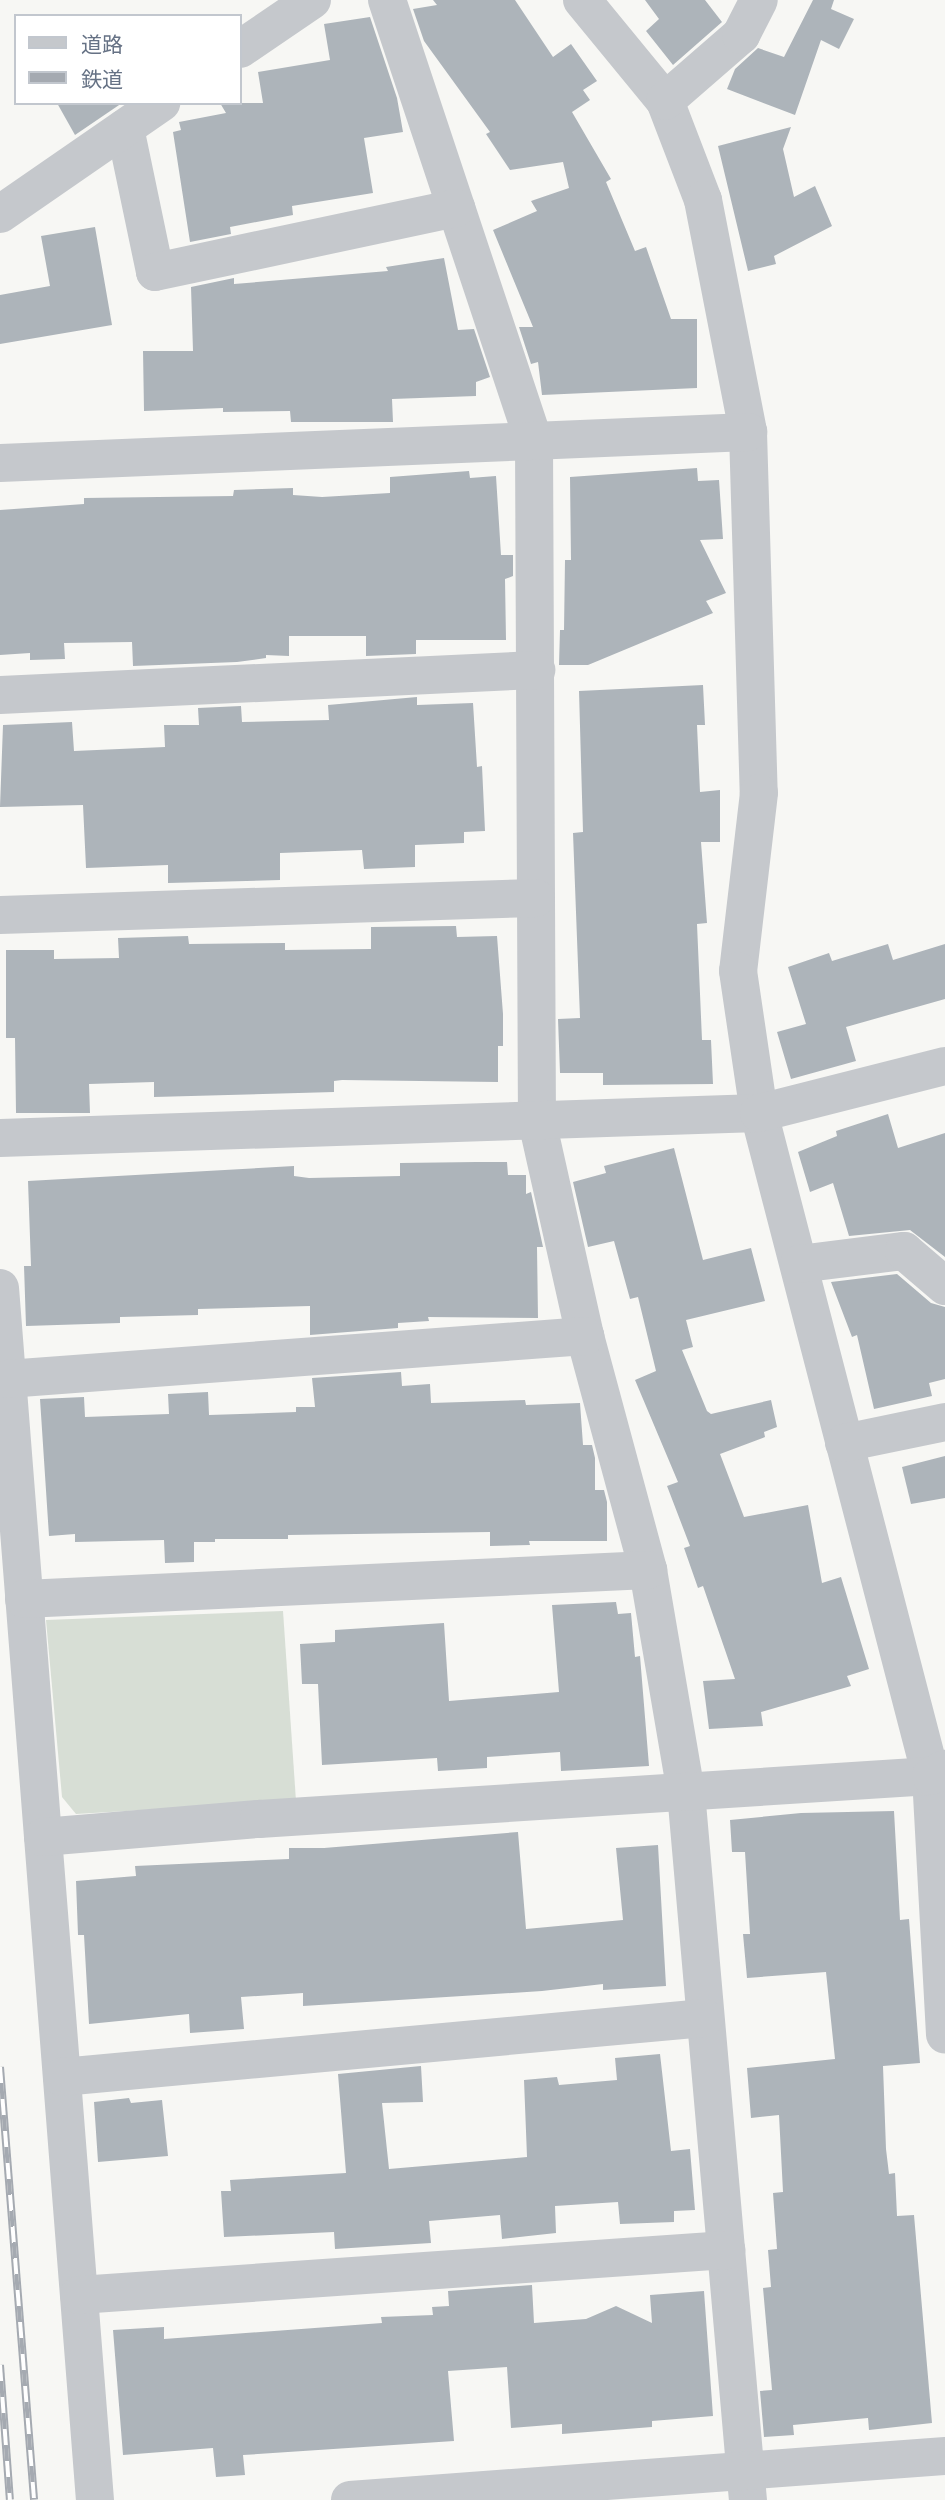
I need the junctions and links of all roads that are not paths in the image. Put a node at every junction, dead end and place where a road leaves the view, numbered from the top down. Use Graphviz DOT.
graph roads {
  1 [pos="312,0"];
  2 [pos="387,0"];
  3 [pos="582,0"];
  4 [pos="760,0"];
  5 [pos="242,48"];
  6 [pos="665,101"];
  7 [pos="158,105"];
  8 [pos="125,128"];
  9 [pos="456,208"];
  10 [pos="0,214"];
  11 [pos="748,432"];
  12 [pos="534,440"];
  13 [pos="0,463"];
  14 [pos="536,670"];
  15 [pos="0,695"];
  16 [pos="536,898"];
  17 [pos="0,915"];
  18 [pos="945,1066"];
  19 [pos="759,1113"];
  20 [pos="537,1121"];
  21 [pos="0,1138"];
  22 [pos="799,1264"];
  23 [pos="945,1286"];
  24 [pos="0,1287"];
  25 [pos="584,1336"];
  26 [pos="7,1379"];
  27 [pos="945,1422"];
  28 [pos="844,1443"];
  29 [pos="648,1570"];
  30 [pos="24,1598"];
  31 [pos="938,1773"];
  32 [pos="686,1792"];
  33 [pos="43,1837"];
  34 [pos="705,2018"];
  35 [pos="945,2035"];
  36 [pos="62,2077"];
  37 [pos="726,2250"];
  38 [pos="79,2295"];
  39 [pos="945,2456"];
  40 [pos="746,2485"];
  41 [pos="95,2500"];
  42 [pos="349,2500"];
  1 -- 5 [label="street"];
  2 -- 9 [label="street"];
  3 -- 6 [label="street"];
  4 -- 6 [label="street"];
  6 -- 11 [label="street"];
  7 -- 8 [label="street"];
  8 -- 9 [label="street"];
  8 -- 10 [label="street"];
  9 -- 12 [label="street"];
  11 -- 12 [label="street"];
  11 -- 19 [label="street"];
  12 -- 13 [label="street"];
  12 -- 14 [label="street"];
  14 -- 15 [label="street"];
  14 -- 16 [label="street"];
  16 -- 17 [label="street"];
  16 -- 20 [label="street"];
  18 -- 19 [label="street"];
  19 -- 20 [label="street"];
  19 -- 22 [label="street"];
  20 -- 21 [label="street"];
  20 -- 25 [label="street"];
  22 -- 23 [label="street"];
  22 -- 28 [label="street"];
  24 -- 26 [label="street"];
  25 -- 26 [label="street"];
  25 -- 29 [label="street"];
  26 -- 30 [label="street"];
  27 -- 28 [label="street"];
  28 -- 31 [label="street"];
  29 -- 30 [label="street"];
  29 -- 32 [label="street"];
  30 -- 33 [label="street"];
  31 -- 32 [label="street"];
  31 -- 35 [label="street"];
  32 -- 33 [label="street"];
  32 -- 34 [label="street"];
  33 -- 36 [label="street"];
  34 -- 36 [label="street"];
  34 -- 37 [label="street"];
  36 -- 38 [label="street"];
  37 -- 38 [label="street"];
  37 -- 40 [label="street"];
  38 -- 41 [label="street"];
  39 -- 40 [label="street"];
  40 -- 42 [label="street"];
}
